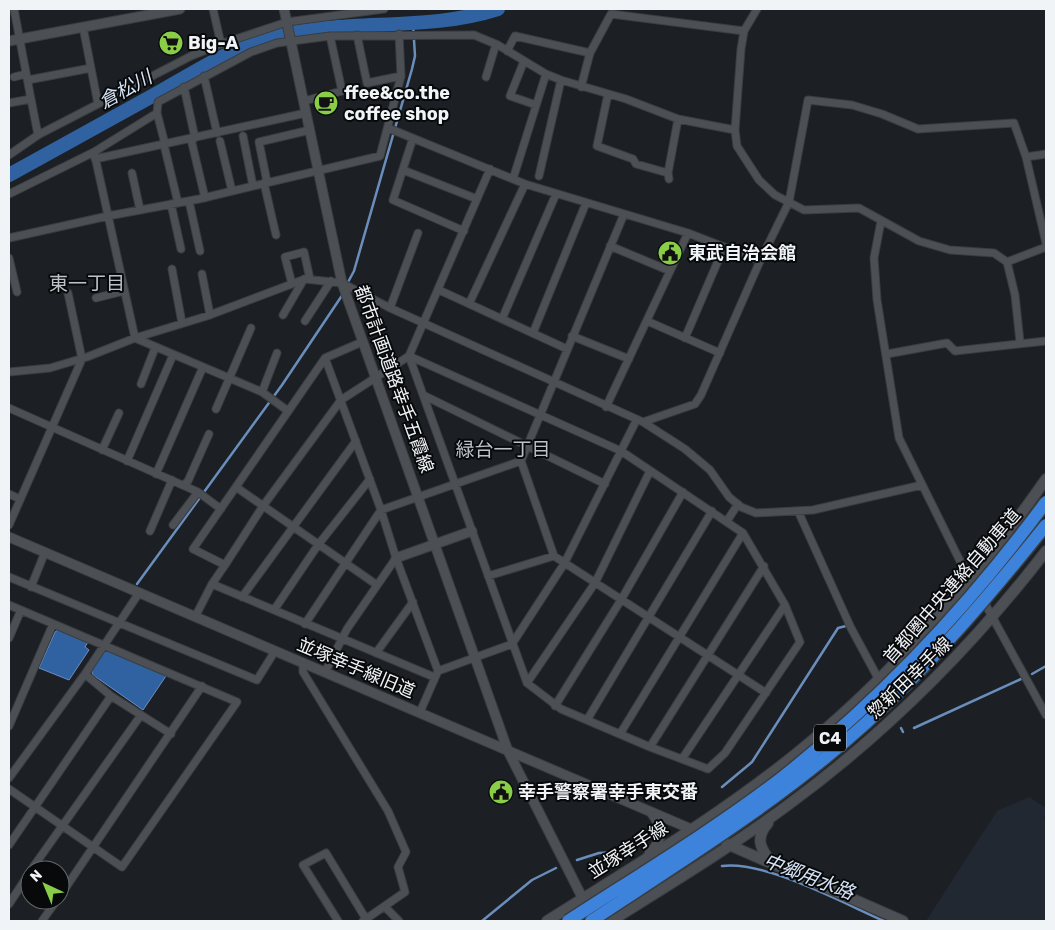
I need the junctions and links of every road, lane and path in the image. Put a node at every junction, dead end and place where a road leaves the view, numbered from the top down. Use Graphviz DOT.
graph roads {
  1 [pos="14,9"];
  2 [pos="180,9"];
  3 [pos="213,9"];
  4 [pos="284,9"];
  5 [pos="384,9"];
  6 [pos="757,9"];
  7 [pos="288,23"];
  8 [pos="83,27"];
  9 [pos="744,32"];
  10 [pos="399,34"];
  11 [pos="357,35"];
  12 [pos="330,36"];
  13 [pos="19,39"];
  14 [pos="291,39"];
  15 [pos="9,41"];
  16 [pos="221,44"];
  17 [pos="496,44"];
  18 [pos="507,51"];
  19 [pos="590,53"];
  20 [pos="524,61"];
  21 [pos="90,68"];
  22 [pos="546,74"];
  23 [pos="14,76"];
  24 [pos="204,76"];
  25 [pos="401,76"];
  26 [pos="27,77"];
  27 [pos="486,77"];
  28 [pos="561,80"];
  29 [pos="184,87"];
  30 [pos="581,87"];
  31 [pos="608,94"];
  32 [pos="31,99"];
  33 [pos="304,101"];
  34 [pos="9,103"];
  35 [pos="98,104"];
  36 [pos="536,106"];
  37 [pos="158,113"];
  38 [pos="306,113"];
  39 [pos="678,119"];
  40 [pos="388,128"];
  41 [pos="310,130"];
  42 [pos="735,130"];
  43 [pos="217,133"];
  44 [pos="38,135"];
  45 [pos="243,136"];
  46 [pos="193,138"];
  47 [pos="413,138"];
  48 [pos="220,141"];
  49 [pos="165,147"];
  50 [pos="1046,154"];
  51 [pos="9,155"];
  52 [pos="95,155"];
  53 [pos="1026,157"];
  54 [pos="490,169"];
  55 [pos="318,170"];
  56 [pos="403,170"];
  57 [pos="132,173"];
  58 [pos="539,176"];
  59 [pos="513,179"];
  60 [pos="266,183"];
  61 [pos="525,184"];
  62 [pos="253,186"];
  63 [pos="232,191"];
  64 [pos="9,194"];
  65 [pos="556,194"];
  66 [pos="205,198"];
  67 [pos="477,199"];
  68 [pos="189,201"];
  69 [pos="789,202"];
  70 [pos="586,203"];
  71 [pos="174,204"];
  72 [pos="140,210"];
  73 [pos="624,214"];
  74 [pos="108,216"];
  75 [pos="881,221"];
  76 [pos="464,230"];
  77 [pos="418,233"];
  78 [pos="688,233"];
  79 [pos="276,235"];
  80 [pos="9,238"];
  81 [pos="1046,243"];
  82 [pos="610,246"];
  83 [pos="724,247"];
  84 [pos="1046,247"];
  85 [pos="181,249"];
  86 [pos="200,251"];
  87 [pos="9,258"];
  88 [pos="760,261"];
  89 [pos="1008,262"];
  90 [pos="172,268"];
  91 [pos="670,271"];
  92 [pos="202,274"];
  93 [pos="307,279"];
  94 [pos="331,281"];
  95 [pos="342,283"];
  96 [pos="292,284"];
  97 [pos="439,290"];
  98 [pos="124,291"];
  99 [pos="16,292"];
  100 [pos="68,293"];
  101 [pos="96,298"];
  102 [pos="469,304"];
  103 [pos="390,308"];
  104 [pos="210,315"];
  105 [pos="283,315"];
  106 [pos="502,319"];
  107 [pos="647,320"];
  108 [pos="305,321"];
  109 [pos="182,322"];
  110 [pos="425,323"];
  111 [pos="251,328"];
  112 [pos="533,333"];
  113 [pos="572,336"];
  114 [pos="135,338"];
  115 [pos="685,338"];
  116 [pos="1046,340"];
  117 [pos="362,342"];
  118 [pos="1020,342"];
  119 [pos="155,348"];
  120 [pos="567,349"];
  121 [pos="277,352"];
  122 [pos="720,353"];
  123 [pos="887,354"];
  124 [pos="173,355"];
  125 [pos="409,356"];
  126 [pos="325,358"];
  127 [pos="82,359"];
  128 [pos="629,359"];
  129 [pos="203,367"];
  130 [pos="9,372"];
  131 [pos="375,377"];
  132 [pos="229,379"];
  133 [pos="553,382"];
  134 [pos="141,384"];
  135 [pos="262,392"];
  136 [pos="424,396"];
  137 [pos="341,400"];
  138 [pos="606,407"];
  139 [pos="9,408"];
  140 [pos="216,409"];
  141 [pos="288,411"];
  142 [pos="119,413"];
  143 [pos="538,415"];
  144 [pos="639,421"];
  145 [pos="51,427"];
  146 [pos="209,434"];
  147 [pos="356,441"];
  148 [pos="525,446"];
  149 [pos="102,450"];
  150 [pos="621,451"];
  151 [pos="127,461"];
  152 [pos="521,461"];
  153 [pos="650,471"];
  154 [pos="156,474"];
  155 [pos="370,479"];
  156 [pos="1046,479"];
  157 [pos="172,480"];
  158 [pos="455,484"];
  159 [pos="605,484"];
  160 [pos="922,485"];
  161 [pos="184,486"];
  162 [pos="236,487"];
  163 [pos="198,492"];
  164 [pos="682,492"];
  165 [pos="9,494"];
  166 [pos="418,497"];
  167 [pos="20,499"];
  168 [pos="1046,502"];
  169 [pos="738,504"];
  170 [pos="263,506"];
  171 [pos="221,508"];
  172 [pos="381,510"];
  173 [pos="712,511"];
  174 [pos="798,511"];
  175 [pos="727,522"];
  176 [pos="173,525"];
  177 [pos="1046,525"];
  178 [pos="9,526"];
  179 [pos="292,527"];
  180 [pos="150,531"];
  181 [pos="472,531"];
  182 [pos="743,533"];
  183 [pos="9,537"];
  184 [pos="435,544"];
  185 [pos="318,545"];
  186 [pos="1046,551"];
  187 [pos="45,552"];
  188 [pos="554,556"];
  189 [pos="396,558"];
  190 [pos="345,564"];
  191 [pos="564,564"];
  192 [pos="225,565"];
  193 [pos="764,566"];
  194 [pos="488,576"];
  195 [pos="9,577"];
  196 [pos="970,578"];
  197 [pos="595,583"];
  198 [pos="212,584"];
  199 [pos="377,585"];
  200 [pos="31,587"];
  201 [pos="139,593"];
  202 [pos="242,597"];
  203 [pos="621,600"];
  204 [pos="413,602"];
  205 [pos="785,604"];
  206 [pos="9,605"];
  207 [pos="21,610"];
  208 [pos="274,610"];
  209 [pos="992,616"];
  210 [pos="195,617"];
  211 [pos="648,618"];
  212 [pos="119,623"];
  213 [pos="52,624"];
  214 [pos="305,624"];
  215 [pos="678,637"];
  216 [pos="9,638"];
  217 [pos="341,638"];
  218 [pos="512,644"];
  219 [pos="104,645"];
  220 [pos="275,652"];
  221 [pos="376,653"];
  222 [pos="707,656"];
  223 [pos="475,658"];
  224 [pos="303,663"];
  225 [pos="325,672"];
  226 [pos="85,674"];
  227 [pos="436,674"];
  228 [pos="738,676"];
  229 [pos="878,678"];
  230 [pos="527,683"];
  231 [pos="202,686"];
  232 [pos="766,694"];
  233 [pos="111,696"];
  234 [pos="555,706"];
  235 [pos="420,712"];
  236 [pos="141,715"];
  237 [pos="1046,715"];
  238 [pos="587,720"];
  239 [pos="9,726"];
  240 [pos="171,734"];
  241 [pos="620,734"];
  242 [pos="650,747"];
  243 [pos="508,751"];
  244 [pos="682,759"];
  245 [pos="9,778"];
  246 [pos="10,792"];
  247 [pos="790,804"];
  248 [pos="34,807"];
  249 [pos="651,812"];
  250 [pos="775,814"];
  251 [pos="61,826"];
  252 [pos="691,829"];
  253 [pos="9,845"];
  254 [pos="730,845"];
  255 [pos="94,848"];
  256 [pos="648,856"];
  257 [pos="38,860"];
  258 [pos="771,863"];
  259 [pos="70,882"];
  260 [pos="20,888"];
  261 [pos="583,898"];
  262 [pos="9,904"];
  263 [pos="385,907"];
  264 [pos="50,910"];
  265 [pos="365,920"];
  266 [pos="42,921"];
  267 [pos="338,921"];
  268 [pos="399,921"];
  269 [pos="546,921"];
  270 [pos="568,921"];
  271 [pos="580,921"];
  272 [pos="585,921"];
  273 [pos="590,921"];
  274 [pos="595,921"];
  275 [pos="611,921"];
  276 [pos="903,921"];
  1 -- 13 [label="street"];
  2 -- 8 [label="street"];
  3 -- 16 [label="street"];
  4 -- 7 [label="street, 都市計画道路幸手五霞線"];
  5 -- 7 [label="street"];
  6 -- 9 [label="street"];
  7 -- 14 [label="street, 都市計画道路幸手五霞線"];
  7 -- 16 [label="street"];
  8 -- 13 [label="street"];
  8 -- 21 [label="street"];
  9 -- 19 [label="street"];
  9 -- 42 [label="street"];
  10 -- 11 [label="street"];
  10 -- 17 [label="street"];
  10 -- 25 [label="street"];
  11 -- 12 [label="street"];
  11 -- 25 [label="street"];
  12 -- 14 [label="street"];
  12 -- 33 [label="street"];
  13 -- 15 [label="street"];
  13 -- 26 [label="street"];
  14 -- 24 [label="street"];
  14 -- 33 [label="street, 都市計画道路幸手五霞線"];
  16 -- 35 [label="street"];
  17 -- 18 [label="street"];
  17 -- 27 [label="street"];
  18 -- 19 [label="street"];
  18 -- 20 [label="street"];
  19 -- 30 [label="street"];
  20 -- 22 [label="street"];
  20 -- 36 [label="street"];
  21 -- 26 [label="street"];
  21 -- 35 [label="street"];
  22 -- 28 [label="street"];
  22 -- 36 [label="street"];
  23 -- 26 [label="street"];
  24 -- 29 [label="street"];
  24 -- 43 [label="street"];
  25 -- 40 [label="street"];
  26 -- 32 [label="street"];
  28 -- 30 [label="street"];
  28 -- 58 [label="street"];
  29 -- 37 [label="street"];
  29 -- 46 [label="street"];
  30 -- 31 [label="street"];
  31 -- 39 [label="street"];
  31 -- 39 [label="street"];
  32 -- 34 [label="street"];
  32 -- 44 [label="street"];
  33 -- 38 [label="street, 都市計画道路幸手五霞線"];
  35 -- 44 [label="street"];
  36 -- 59 [label="street"];
  37 -- 49 [label="street"];
  37 -- 52 [label="street"];
  38 -- 41 [label="street, 都市計画道路幸手五霞線"];
  38 -- 43 [label="street"];
  39 -- 42 [label="street"];
  40 -- 47 [label="street"];
  40 -- 55 [label="street"];
  41 -- 55 [label="street, 都市計画道路幸手五霞線"];
  41 -- 60 [label="street"];
  42 -- 69 [label="street"];
  43 -- 46 [label="street"];
  44 -- 51 [label="street"];
  45 -- 62 [label="street"];
  46 -- 49 [label="street"];
  46 -- 66 [label="street"];
  47 -- 54 [label="street"];
  47 -- 56 [label="street"];
  48 -- 63 [label="street"];
  49 -- 52 [label="street"];
  49 -- 71 [label="street"];
  50 -- 53 [label="street"];
  52 -- 64 [label="street"];
  52 -- 74 [label="street"];
  53 -- 69 [label="street"];
  53 -- 81 [label="street"];
  54 -- 59 [label="street"];
  54 -- 67 [label="street"];
  55 -- 60 [label="street"];
  55 -- 95 [label="street, 都市計画道路幸手五霞線"];
  56 -- 67 [label="street"];
  56 -- 76 [label="street"];
  57 -- 72 [label="street"];
  59 -- 61 [label="street"];
  60 -- 62 [label="street"];
  60 -- 79 [label="street"];
  61 -- 65 [label="street"];
  61 -- 102 [label="street"];
  62 -- 63 [label="street"];
  63 -- 66 [label="street"];
  65 -- 70 [label="street"];
  65 -- 106 [label="street"];
  66 -- 68 [label="street"];
  67 -- 76 [label="street"];
  68 -- 71 [label="street"];
  68 -- 86 [label="street"];
  69 -- 75 [label="street"];
  69 -- 88 [label="street"];
  70 -- 73 [label="street"];
  70 -- 112 [label="street"];
  71 -- 72 [label="street"];
  71 -- 85 [label="street"];
  72 -- 74 [label="street"];
  73 -- 78 [label="street"];
  73 -- 82 [label="street"];
  74 -- 80 [label="street"];
  74 -- 98 [label="street"];
  75 -- 89 [label="street"];
  75 -- 123 [label="street"];
  76 -- 97 [label="street"];
  77 -- 103 [label="street"];
  78 -- 83 [label="street"];
  78 -- 91 [label="street"];
  82 -- 91 [label="street"];
  82 -- 113 [label="street"];
  83 -- 88 [label="street"];
  83 -- 115 [label="street"];
  84 -- 89 [label="street"];
  87 -- 99 [label="street"];
  88 -- 122 [label="street"];
  89 -- 118 [label="street"];
  90 -- 109 [label="street"];
  91 -- 107 [label="street"];
  92 -- 104 [label="street"];
  93 -- 94 [label="street"];
  93 -- 96 [label="street"];
  93 -- 96 [label="street"];
  93 -- 105 [label="street"];
  94 -- 95 [label="street"];
  94 -- 108 [label="street"];
  95 -- 103 [label="street"];
  95 -- 117 [label="street, 都市計画道路幸手五霞線"];
  96 -- 104 [label="street"];
  97 -- 102 [label="street"];
  97 -- 110 [label="street"];
  98 -- 101 [label="street"];
  98 -- 114 [label="street"];
  100 -- 127 [label="street"];
  102 -- 106 [label="street"];
  103 -- 110 [label="street"];
  104 -- 109 [label="street"];
  106 -- 112 [label="street"];
  107 -- 115 [label="street"];
  107 -- 128 [label="street"];
  109 -- 114 [label="street"];
  110 -- 125 [label="street"];
  110 -- 133 [label="street"];
  111 -- 132 [label="street"];
  112 -- 120 [label="street"];
  113 -- 120 [label="street"];
  113 -- 128 [label="street"];
  114 -- 119 [label="street"];
  114 -- 127 [label="street"];
  115 -- 122 [label="street"];
  116 -- 118 [label="street"];
  117 -- 126 [label="street"];
  117 -- 131 [label="street, 都市計画道路幸手五霞線"];
  118 -- 123 [label="street"];
  119 -- 124 [label="street"];
  119 -- 134 [label="street"];
  120 -- 133 [label="street"];
  121 -- 135 [label="street"];
  122 -- 144 [label="street"];
  123 -- 160 [label="street"];
  124 -- 129 [label="street"];
  124 -- 151 [label="street"];
  125 -- 131 [label="street"];
  125 -- 136 [label="street"];
  125 -- 143 [label="street"];
  126 -- 137 [label="street"];
  126 -- 141 [label="street"];
  127 -- 130 [label="street"];
  127 -- 145 [label="street"];
  128 -- 138 [label="street"];
  129 -- 132 [label="street"];
  129 -- 154 [label="street"];
  131 -- 137 [label="street"];
  131 -- 166 [label="street, 都市計画道路幸手五霞線"];
  132 -- 135 [label="street"];
  132 -- 140 [label="street"];
  133 -- 138 [label="street"];
  133 -- 143 [label="street"];
  135 -- 141 [label="street"];
  136 -- 148 [label="street"];
  136 -- 158 [label="street"];
  137 -- 147 [label="street"];
  137 -- 170 [label="street"];
  138 -- 144 [label="street"];
  139 -- 145 [label="street"];
  141 -- 162 [label="street"];
  142 -- 149 [label="street"];
  143 -- 148 [label="street"];
  143 -- 150 [label="street"];
  144 -- 150 [label="street"];
  144 -- 169 [label="street"];
  145 -- 149 [label="street"];
  145 -- 167 [label="street"];
  146 -- 161 [label="street"];
  147 -- 155 [label="street"];
  147 -- 179 [label="street"];
  148 -- 152 [label="street"];
  148 -- 159 [label="street"];
  149 -- 151 [label="street"];
  150 -- 153 [label="street"];
  150 -- 159 [label="street"];
  151 -- 154 [label="street"];
  152 -- 158 [label="street"];
  152 -- 188 [label="street"];
  153 -- 164 [label="street"];
  153 -- 197 [label="street"];
  154 -- 157 [label="street"];
  155 -- 172 [label="street"];
  155 -- 185 [label="street"];
  156 -- 196 [label="main road, 惣新田幸手線"];
  157 -- 161 [label="street"];
  157 -- 180 [label="street"];
  158 -- 166 [label="street"];
  158 -- 181 [label="street"];
  159 -- 191 [label="street"];
  160 -- 174 [label="street"];
  160 -- 196 [label="street"];
  161 -- 163 [label="street"];
  162 -- 170 [label="street"];
  162 -- 171 [label="street"];
  163 -- 171 [label="street"];
  163 -- 176 [label="street"];
  164 -- 173 [label="street"];
  164 -- 203 [label="street"];
  165 -- 167 [label="street"];
  166 -- 172 [label="street"];
  166 -- 184 [label="street, 都市計画道路幸手五霞線"];
  167 -- 178 [label="street"];
  168 -- 270 [label="highway, 首都圏中央連絡自動車道 / C4, bridge"];
  169 -- 174 [label="street"];
  169 -- 175 [label="street"];
  170 -- 179 [label="street"];
  170 -- 192 [label="street"];
  171 -- 192 [label="street"];
  172 -- 189 [label="street"];
  172 -- 190 [label="street"];
  173 -- 175 [label="street"];
  173 -- 211 [label="street"];
  174 -- 229 [label="street"];
  175 -- 182 [label="street"];
  177 -- 273 [label="highway, 首都圏中央連絡自動車道 / C4, bridge"];
  179 -- 185 [label="street"];
  179 -- 202 [label="street"];
  181 -- 184 [label="street"];
  181 -- 194 [label="street"];
  182 -- 193 [label="street"];
  182 -- 215 [label="street"];
  183 -- 187 [label="street, 並塚幸手線旧道"];
  184 -- 189 [label="street"];
  184 -- 223 [label="street, 都市計画道路幸手五霞線"];
  185 -- 190 [label="street"];
  185 -- 208 [label="street"];
  186 -- 209 [label="main road, 惣新田幸手線"];
  187 -- 200 [label="street"];
  187 -- 201 [label="street, 並塚幸手線旧道"];
  188 -- 191 [label="street"];
  188 -- 194 [label="street"];
  189 -- 199 [label="street"];
  189 -- 204 [label="street"];
  190 -- 199 [label="street"];
  190 -- 214 [label="street"];
  191 -- 197 [label="street"];
  191 -- 218 [label="street"];
  192 -- 198 [label="street"];
  193 -- 205 [label="street"];
  193 -- 222 [label="street"];
  194 -- 218 [label="street"];
  195 -- 200 [label="street"];
  196 -- 209 [label="street"];
  196 -- 229 [label="main road, 惣新田幸手線"];
  197 -- 203 [label="street"];
  197 -- 230 [label="street"];
  198 -- 202 [label="street"];
  198 -- 210 [label="street"];
  199 -- 217 [label="street"];
  200 -- 212 [label="street"];
  201 -- 210 [label="street, 並塚幸手線旧道"];
  201 -- 212 [label="street"];
  202 -- 208 [label="street"];
  203 -- 211 [label="street"];
  203 -- 234 [label="street"];
  204 -- 221 [label="street"];
  204 -- 227 [label="street"];
  205 -- 228 [label="street"];
  205 -- 232 [label="street"];
  206 -- 207 [label="street"];
  207 -- 213 [label="street"];
  207 -- 216 [label="street"];
  208 -- 214 [label="street"];
  209 -- 237 [label="street"];
  209 -- 247 [label="main road, 惣新田幸手線"];
  210 -- 220 [label="street, 並塚幸手線旧道"];
  211 -- 215 [label="street"];
  211 -- 238 [label="street"];
  212 -- 219 [label="street"];
  212 -- 220 [label="street"];
  213 -- 219 [label="street"];
  213 -- 239 [label="street"];
  214 -- 217 [label="street"];
  215 -- 222 [label="street"];
  215 -- 241 [label="street"];
  217 -- 221 [label="street"];
  217 -- 225 [label="street"];
  218 -- 223 [label="street"];
  218 -- 230 [label="street"];
  219 -- 226 [label="street"];
  219 -- 231 [label="street"];
  220 -- 224 [label="street, 並塚幸手線旧道"];
  221 -- 227 [label="street"];
  222 -- 228 [label="street"];
  222 -- 242 [label="street"];
  223 -- 227 [label="street"];
  223 -- 243 [label="street, 都市計画道路幸手五霞線"];
  224 -- 225 [label="street, 並塚幸手線旧道"];
  224 -- 263 [label="street"];
  225 -- 235 [label="street, 並塚幸手線旧道"];
  226 -- 233 [label="street"];
  226 -- 245 [label="street"];
  227 -- 235 [label="street"];
  228 -- 232 [label="street"];
  228 -- 244 [label="street"];
  229 -- 252 [label="main road, 惣新田幸手線"];
  230 -- 234 [label="street"];
  231 -- 240 [label="street"];
  231 -- 255 [label="street"];
  232 -- 244 [label="street"];
  233 -- 236 [label="street"];
  233 -- 248 [label="street"];
  234 -- 238 [label="street"];
  235 -- 243 [label="street, 並塚幸手線旧道"];
  236 -- 240 [label="street"];
  236 -- 251 [label="street"];
  238 -- 241 [label="street"];
  240 -- 255 [label="street"];
  241 -- 242 [label="street"];
  242 -- 244 [label="street"];
  243 -- 249 [label="street, 並塚幸手線旧道"];
  243 -- 261 [label="street, 都市計画道路幸手五霞線"];
  246 -- 248 [label="street"];
  247 -- 250 [label="main road, 惣新田幸手線"];
  247 -- 252 [label="main road"];
  248 -- 251 [label="street"];
  248 -- 253 [label="street"];
  249 -- 252 [label="street, 並塚幸手線旧道"];
  249 -- 256 [label="street"];
  250 -- 254 [label="main road, 惣新田幸手線"];
  250 -- 258 [label="main road"];
  251 -- 255 [label="street"];
  251 -- 257 [label="street"];
  252 -- 254 [label="main road, 並塚幸手線"];
  252 -- 256 [label="main road, 並塚幸手線"];
  254 -- 258 [label="main road, 並塚幸手線"];
  254 -- 275 [label="main road"];
  255 -- 259 [label="street"];
  256 -- 261 [label="main road, 並塚幸手線"];
  258 -- 276 [label="main road, 並塚幸手線"];
  260 -- 262 [label="street"];
  261 -- 269 [label="main road, 並塚幸手線"];
  261 -- 274 [label="street, 都市計画道路幸手五霞線"];
  263 -- 265 [label="street"];
  263 -- 268 [label="street"];
  264 -- 266 [label="street"];
  265 -- 267 [label="street"];
  271 -- 272 [label="main road"];
}
